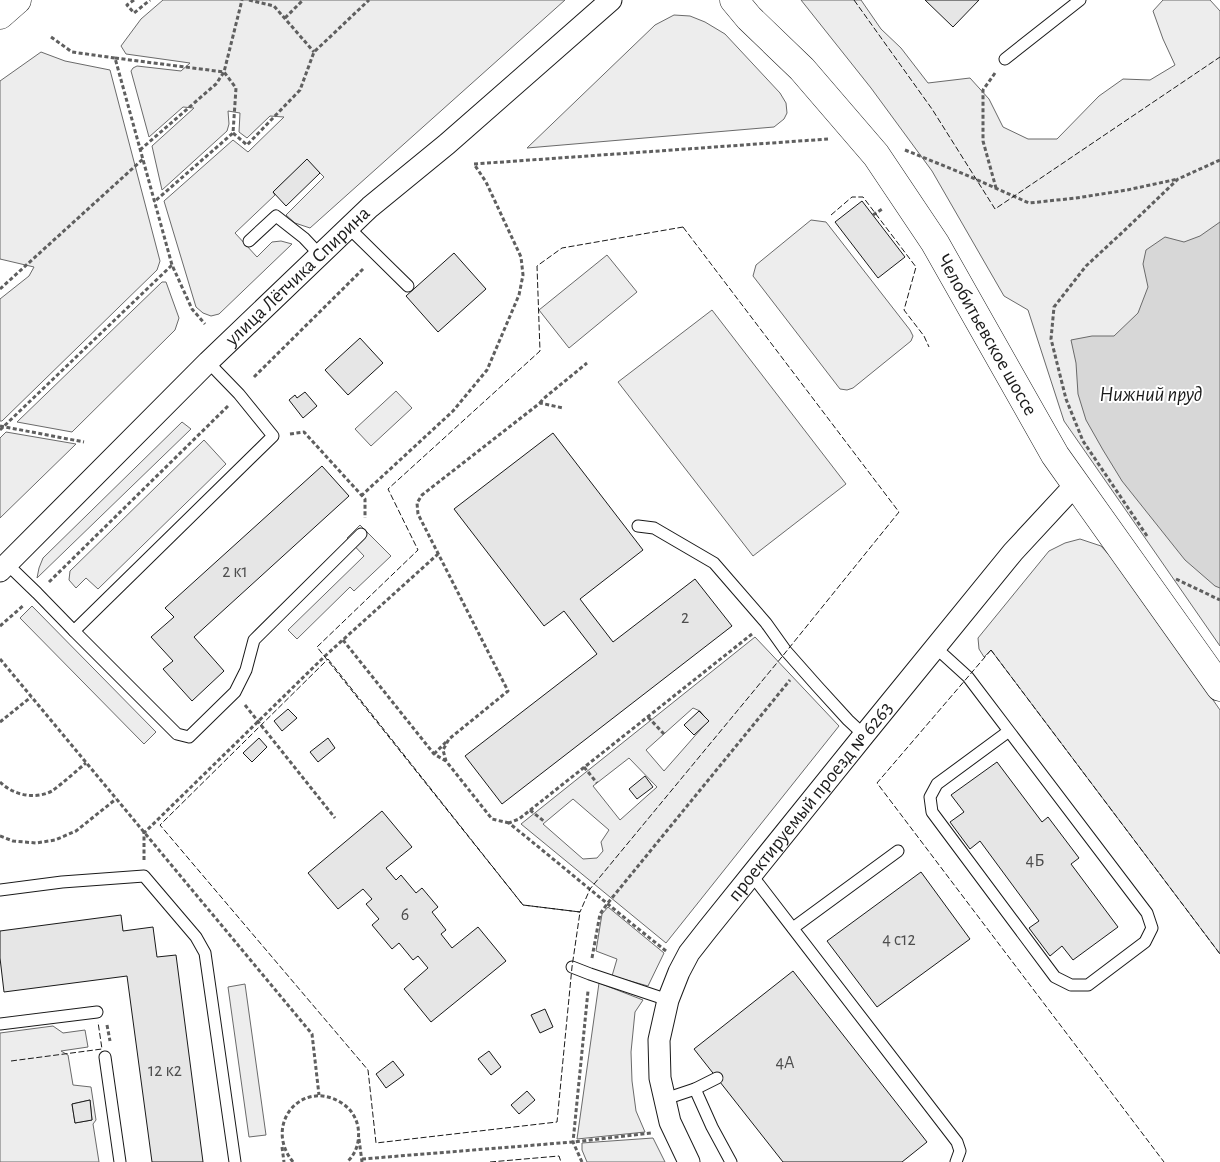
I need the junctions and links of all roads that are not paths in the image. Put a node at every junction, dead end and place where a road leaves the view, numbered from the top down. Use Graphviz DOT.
graph roads {
  1 [pos="17,0"];
  2 [pos="611,0"];
  3 [pos="734,0"];
  4 [pos="1080,0"];
  5 [pos="0,15"];
  6 [pos="1005,59"];
  7 [pos="348,227"];
  8 [pos="249,241"];
  9 [pos="320,255"];
  10 [pos="408,286"];
  11 [pos="208,362"];
  12 [pos="1076,484"];
  13 [pos="638,526"];
  14 [pos="361,534"];
  15 [pos="3,567"];
  16 [pos="74,631"];
  17 [pos="935,648"];
  18 [pos="1220,687"];
  19 [pos="1009,731"];
  20 [pos="864,735"];
  21 [pos="898,851"];
  22 [pos="752,874"];
  23 [pos="0,890"];
  24 [pos="793,928"];
  25 [pos="572,967"];
  26 [pos="668,1000"];
  27 [pos="102,1015"];
  28 [pos="0,1024"];
  29 [pos="105,1057"];
  30 [pos="717,1078"];
  31 [pos="695,1089"];
  32 [pos="665,1099"];
  33 [pos="120,1162"];
  34 [pos="235,1162"];
  35 [pos="689,1162"];
  36 [pos="731,1162"];
  37 [pos="956,1162"];
  1 -- 5 [label="street"];
  2 -- 7 [label="street, улица Лётчика Спирина"];
  3 -- 12 [label="street, Челобитьевское шоссе"];
  4 -- 6 [label="lane"];
  7 -- 9 [label="street, улица Лётчика Спирина"];
  7 -- 10 [label="lane"];
  8 -- 9 [label="lane"];
  9 -- 11 [label="street, улица Лётчика Спирина"];
  11 -- 15 [label="street, улица Лётчика Спирина"];
  11 -- 16 [label="lane"];
  12 -- 17 [label="street, проектируемый проезд № 6263"];
  12 -- 18 [label="street, Челобитьевское шоссе"];
  13 -- 20 [label="lane"];
  14 -- 16 [label="lane"];
  15 -- 16 [label="lane"];
  17 -- 19 [label="lane"];
  17 -- 20 [label="street, проектируемый проезд № 6263"];
  19 -- 19 [label="lane"];
  20 -- 22 [label="street, проектируемый проезд № 6263"];
  21 -- 24 [label="lane"];
  22 -- 24 [label="lane"];
  22 -- 26 [label="street, проектируемый проезд № 6263"];
  23 -- 34 [label="lane"];
  24 -- 37 [label="lane"];
  25 -- 26 [label="lane"];
  26 -- 32 [label="street, проектируемый проезд № 6263"];
  27 -- 28 [label="lane"];
  29 -- 33 [label="lane"];
  30 -- 31 [label="lane"];
  31 -- 32 [label="lane"];
  31 -- 36 [label="lane"];
  32 -- 35 [label="street, проектируемый проезд № 6263"];
}
